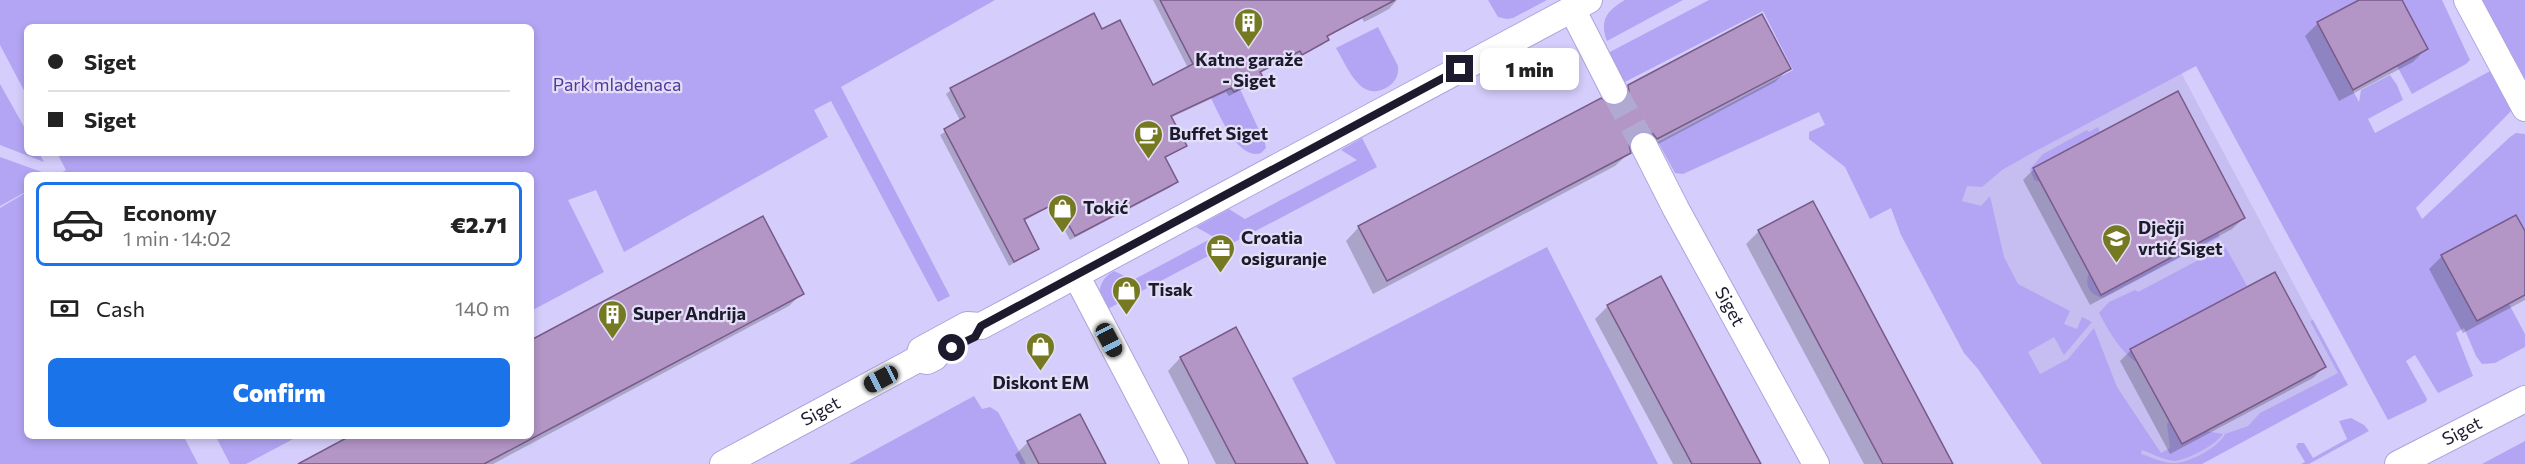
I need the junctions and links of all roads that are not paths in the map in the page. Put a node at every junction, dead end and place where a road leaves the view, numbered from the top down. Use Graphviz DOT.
graph roads {
  1 [pos="2467,0"];
  2 [pos="1581,5"];
  3 [pos="1614,91"];
  4 [pos="2525,108"];
  5 [pos="1644,146"];
  6 [pos="1076,275"];
  7 [pos="2525,399"];
  8 [pos="723,464"];
  9 [pos="1175,464"];
  10 [pos="1816,464"];
  11 [pos="2398,464"];
  1 -- 4 [label="street"];
  2 -- 3 [label="street, Siget"];
  2 -- 6 [label="street, Siget"];
  5 -- 10 [label="street, Siget"];
  6 -- 8 [label="street, Siget"];
  6 -- 9 [label="street"];
  7 -- 11 [label="street, Siget"];
}
